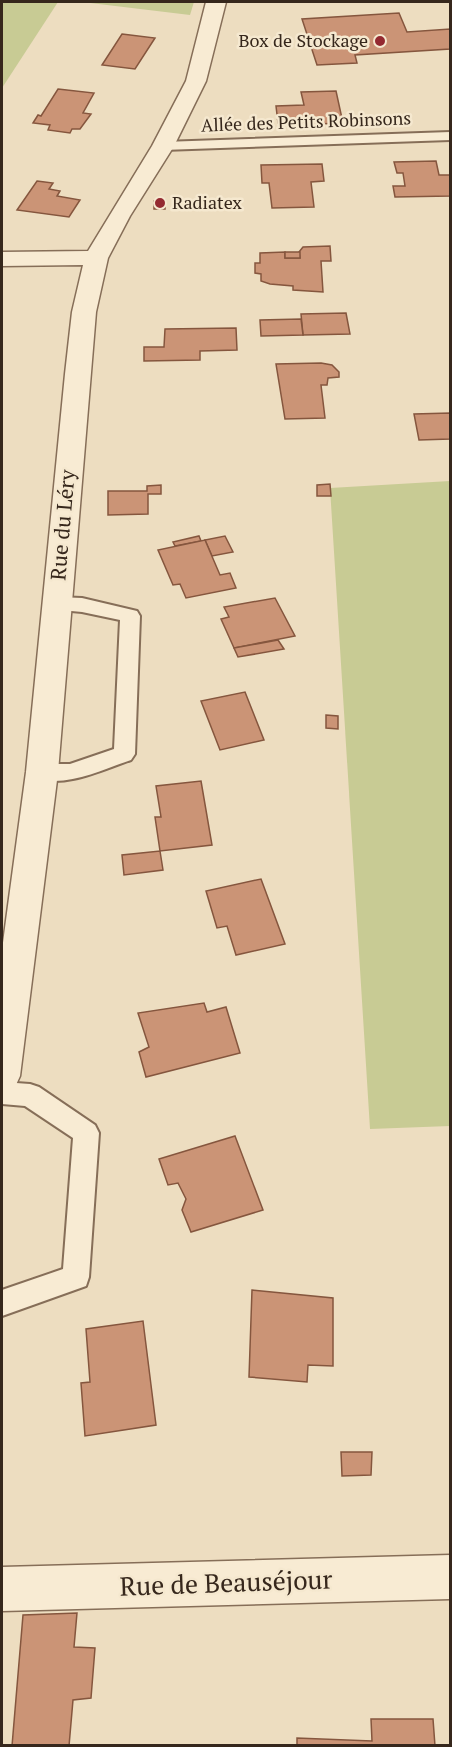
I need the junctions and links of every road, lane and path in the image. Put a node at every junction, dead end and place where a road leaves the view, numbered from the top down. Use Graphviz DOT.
graph roads {
  1 [pos="216,2"];
  2 [pos="450,136"];
  3 [pos="163,146"];
  4 [pos="96,258"];
  5 [pos="2,259"];
  6 [pos="57,604"];
  7 [pos="42,772"];
  8 [pos="2,1076"];
  9 [pos="2,1093"];
  10 [pos="2,1304"];
  11 [pos="450,1577"];
  12 [pos="2,1589"];
  1 -- 3 [label="street, Rue du Léry"];
  2 -- 3 [label="lane, Allée des Petits Robinsons"];
  3 -- 4 [label="street, Rue du Léry"];
  4 -- 5 [label="street"];
  4 -- 6 [label="street, Rue du Léry"];
  6 -- 7 [label="street, Rue du Léry"];
  6 -- 7 [label="lane"];
  7 -- 8 [label="street, Rue du Léry"];
  9 -- 10 [label="lane"];
  11 -- 12 [label="street, Rue de Beauséjour"];
}
